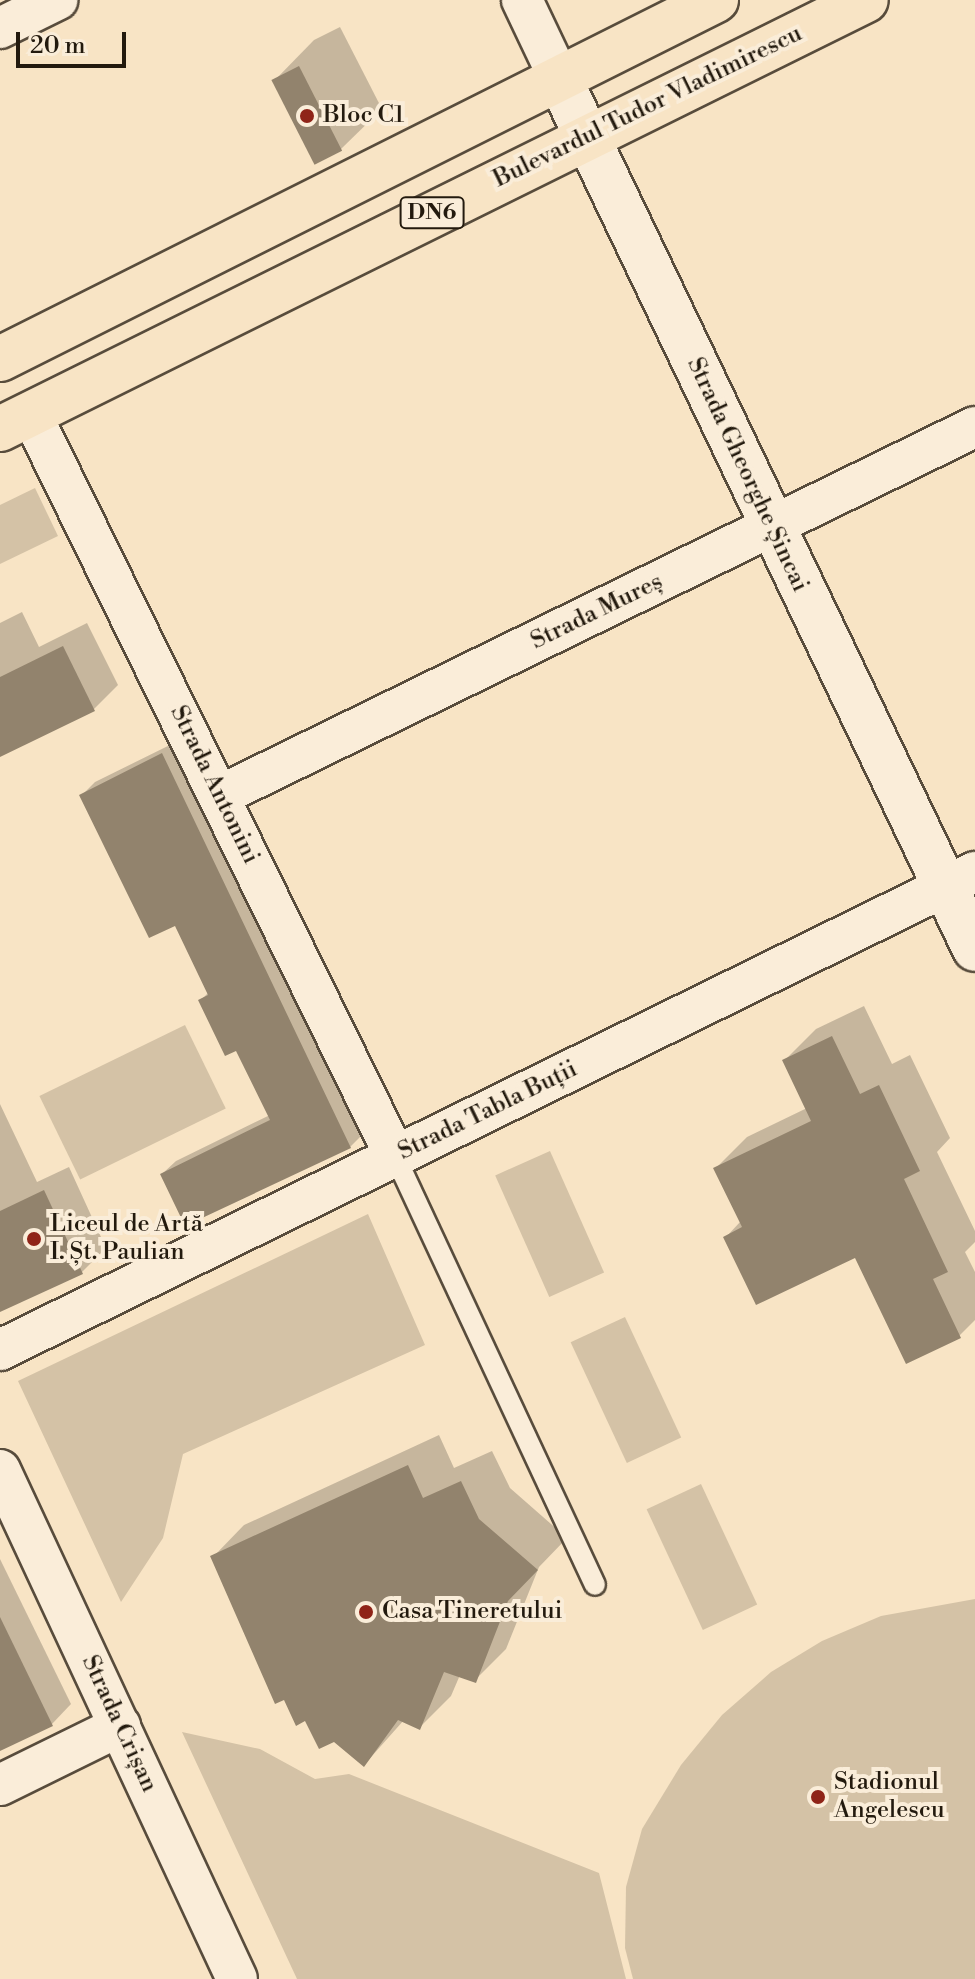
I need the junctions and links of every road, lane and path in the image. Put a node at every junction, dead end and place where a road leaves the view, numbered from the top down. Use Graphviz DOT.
graph roads {
  1 [pos="57,0"];
  2 [pos="522,0"];
  3 [pos="716,0"];
  4 [pos="866,0"];
  5 [pos="0,28"];
  6 [pos="559,78"];
  7 [pos="587,136"];
  8 [pos="1,357"];
  9 [pos="16,421"];
  10 [pos="975,427"];
  11 [pos="771,527"];
  12 [pos="219,796"];
  13 [pos="960,879"];
  14 [pos="975,949"];
  15 [pos="395,1156"];
  16 [pos="0,1350"];
  17 [pos="0,1470"];
  18 [pos="595,1585"];
  19 [pos="120,1726"];
  20 [pos="0,1785"];
  21 [pos="237,1979"];
  1 -- 5 [label="street"];
  2 -- 6 [label="street, Strada Gheorghe Șincai"];
  3 -- 6 [label="main road, DN6"];
  4 -- 7 [label="main road, Bulevardul Tudor Vladimirescu / DN6"];
  6 -- 7 [label="street, Strada Gheorghe Șincai"];
  6 -- 8 [label="main road, DN6"];
  7 -- 9 [label="main road, Bulevardul Tudor Vladimirescu / DN6"];
  7 -- 11 [label="street, Strada Gheorghe Șincai"];
  9 -- 12 [label="street, Strada Antonini"];
  10 -- 11 [label="street, Strada Mureș"];
  11 -- 12 [label="street, Strada Mureș"];
  11 -- 13 [label="street, Strada Gheorghe Șincai"];
  12 -- 15 [label="street, Strada Antonini"];
  13 -- 14 [label="street, Strada Gheorghe Șincai"];
  13 -- 15 [label="street, Strada Tabla Buții"];
  15 -- 16 [label="street, Strada Tabla Buții"];
  15 -- 18 [label="lane"];
  17 -- 19 [label="street, Strada Crișan"];
  19 -- 20 [label="street"];
  19 -- 21 [label="street, Strada Crișan"];
}
